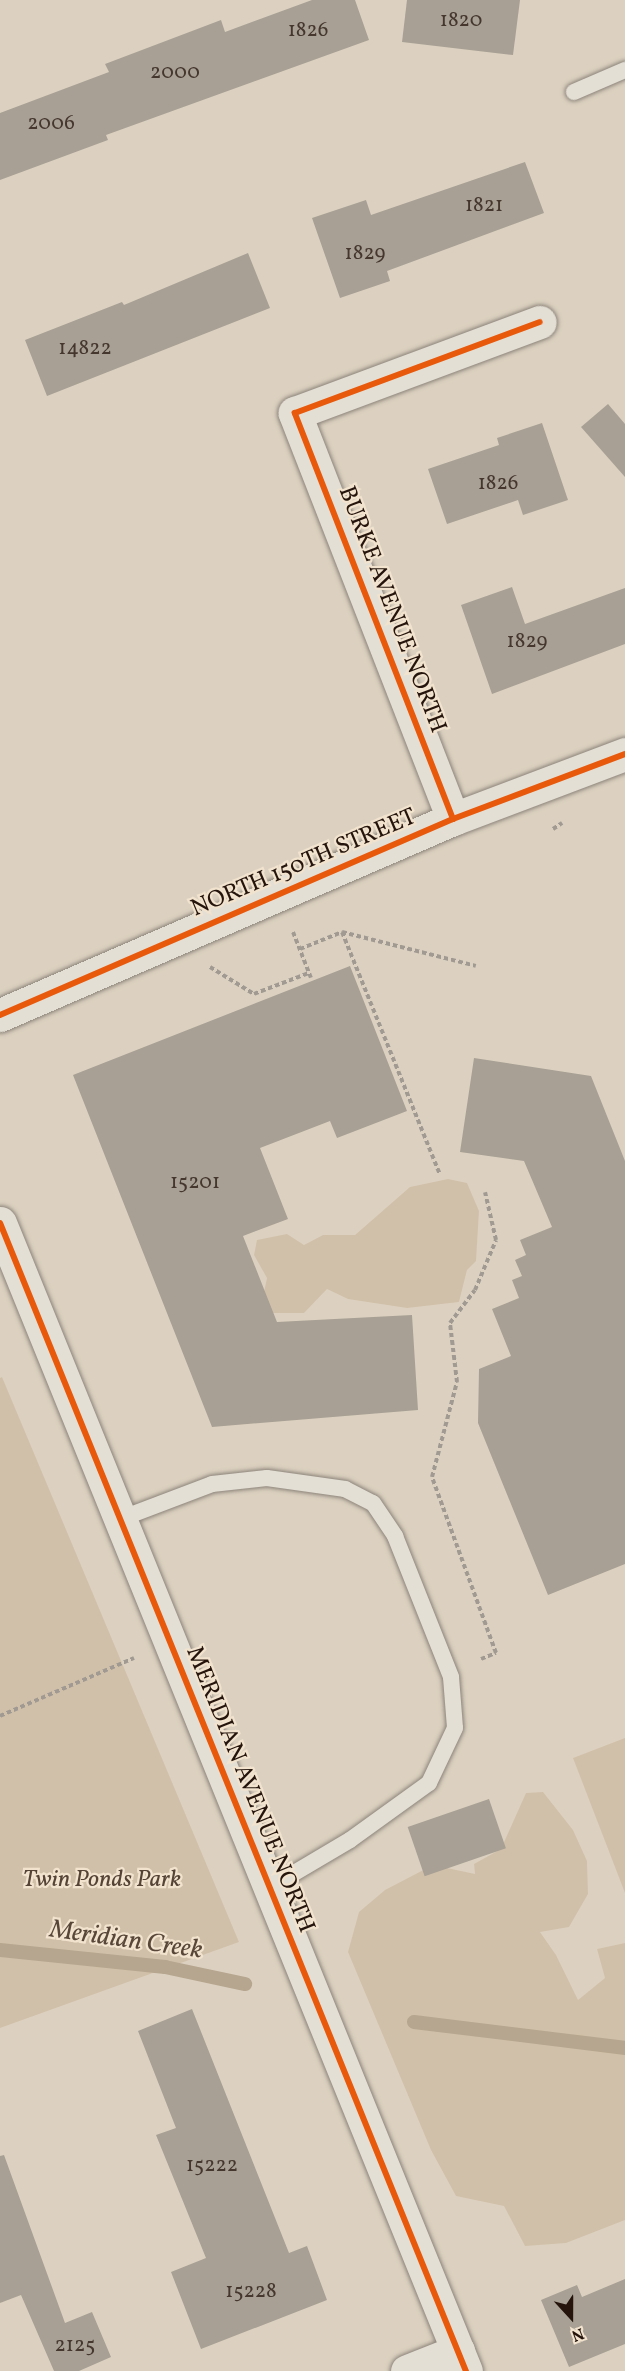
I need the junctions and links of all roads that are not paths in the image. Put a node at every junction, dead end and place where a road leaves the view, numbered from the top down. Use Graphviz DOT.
graph roads {
  1 [pos="625,70"];
  2 [pos="574,92"];
  3 [pos="540,322"];
  4 [pos="625,754"];
  5 [pos="453,819"];
  6 [pos="0,1015"];
  7 [pos="0,1223"];
  8 [pos="120,1519"];
  9 [pos="269,1888"];
  10 [pos="462,2361"];
  11 [pos="406,2371"];
  1 -- 2 [label="lane"];
  3 -- 5 [label="street, BURKE AVENUE NORTH"];
  4 -- 5 [label="street, NORTH 150TH STREET"];
  5 -- 6 [label="street, NORTH 150TH STREET"];
  7 -- 8 [label="street, MERIDIAN AVENUE NORTH"];
  8 -- 9 [label="street, MERIDIAN AVENUE NORTH"];
  8 -- 9 [label="lane"];
  9 -- 10 [label="street, MERIDIAN AVENUE NORTH"];
  10 -- 11 [label="street"];
}
